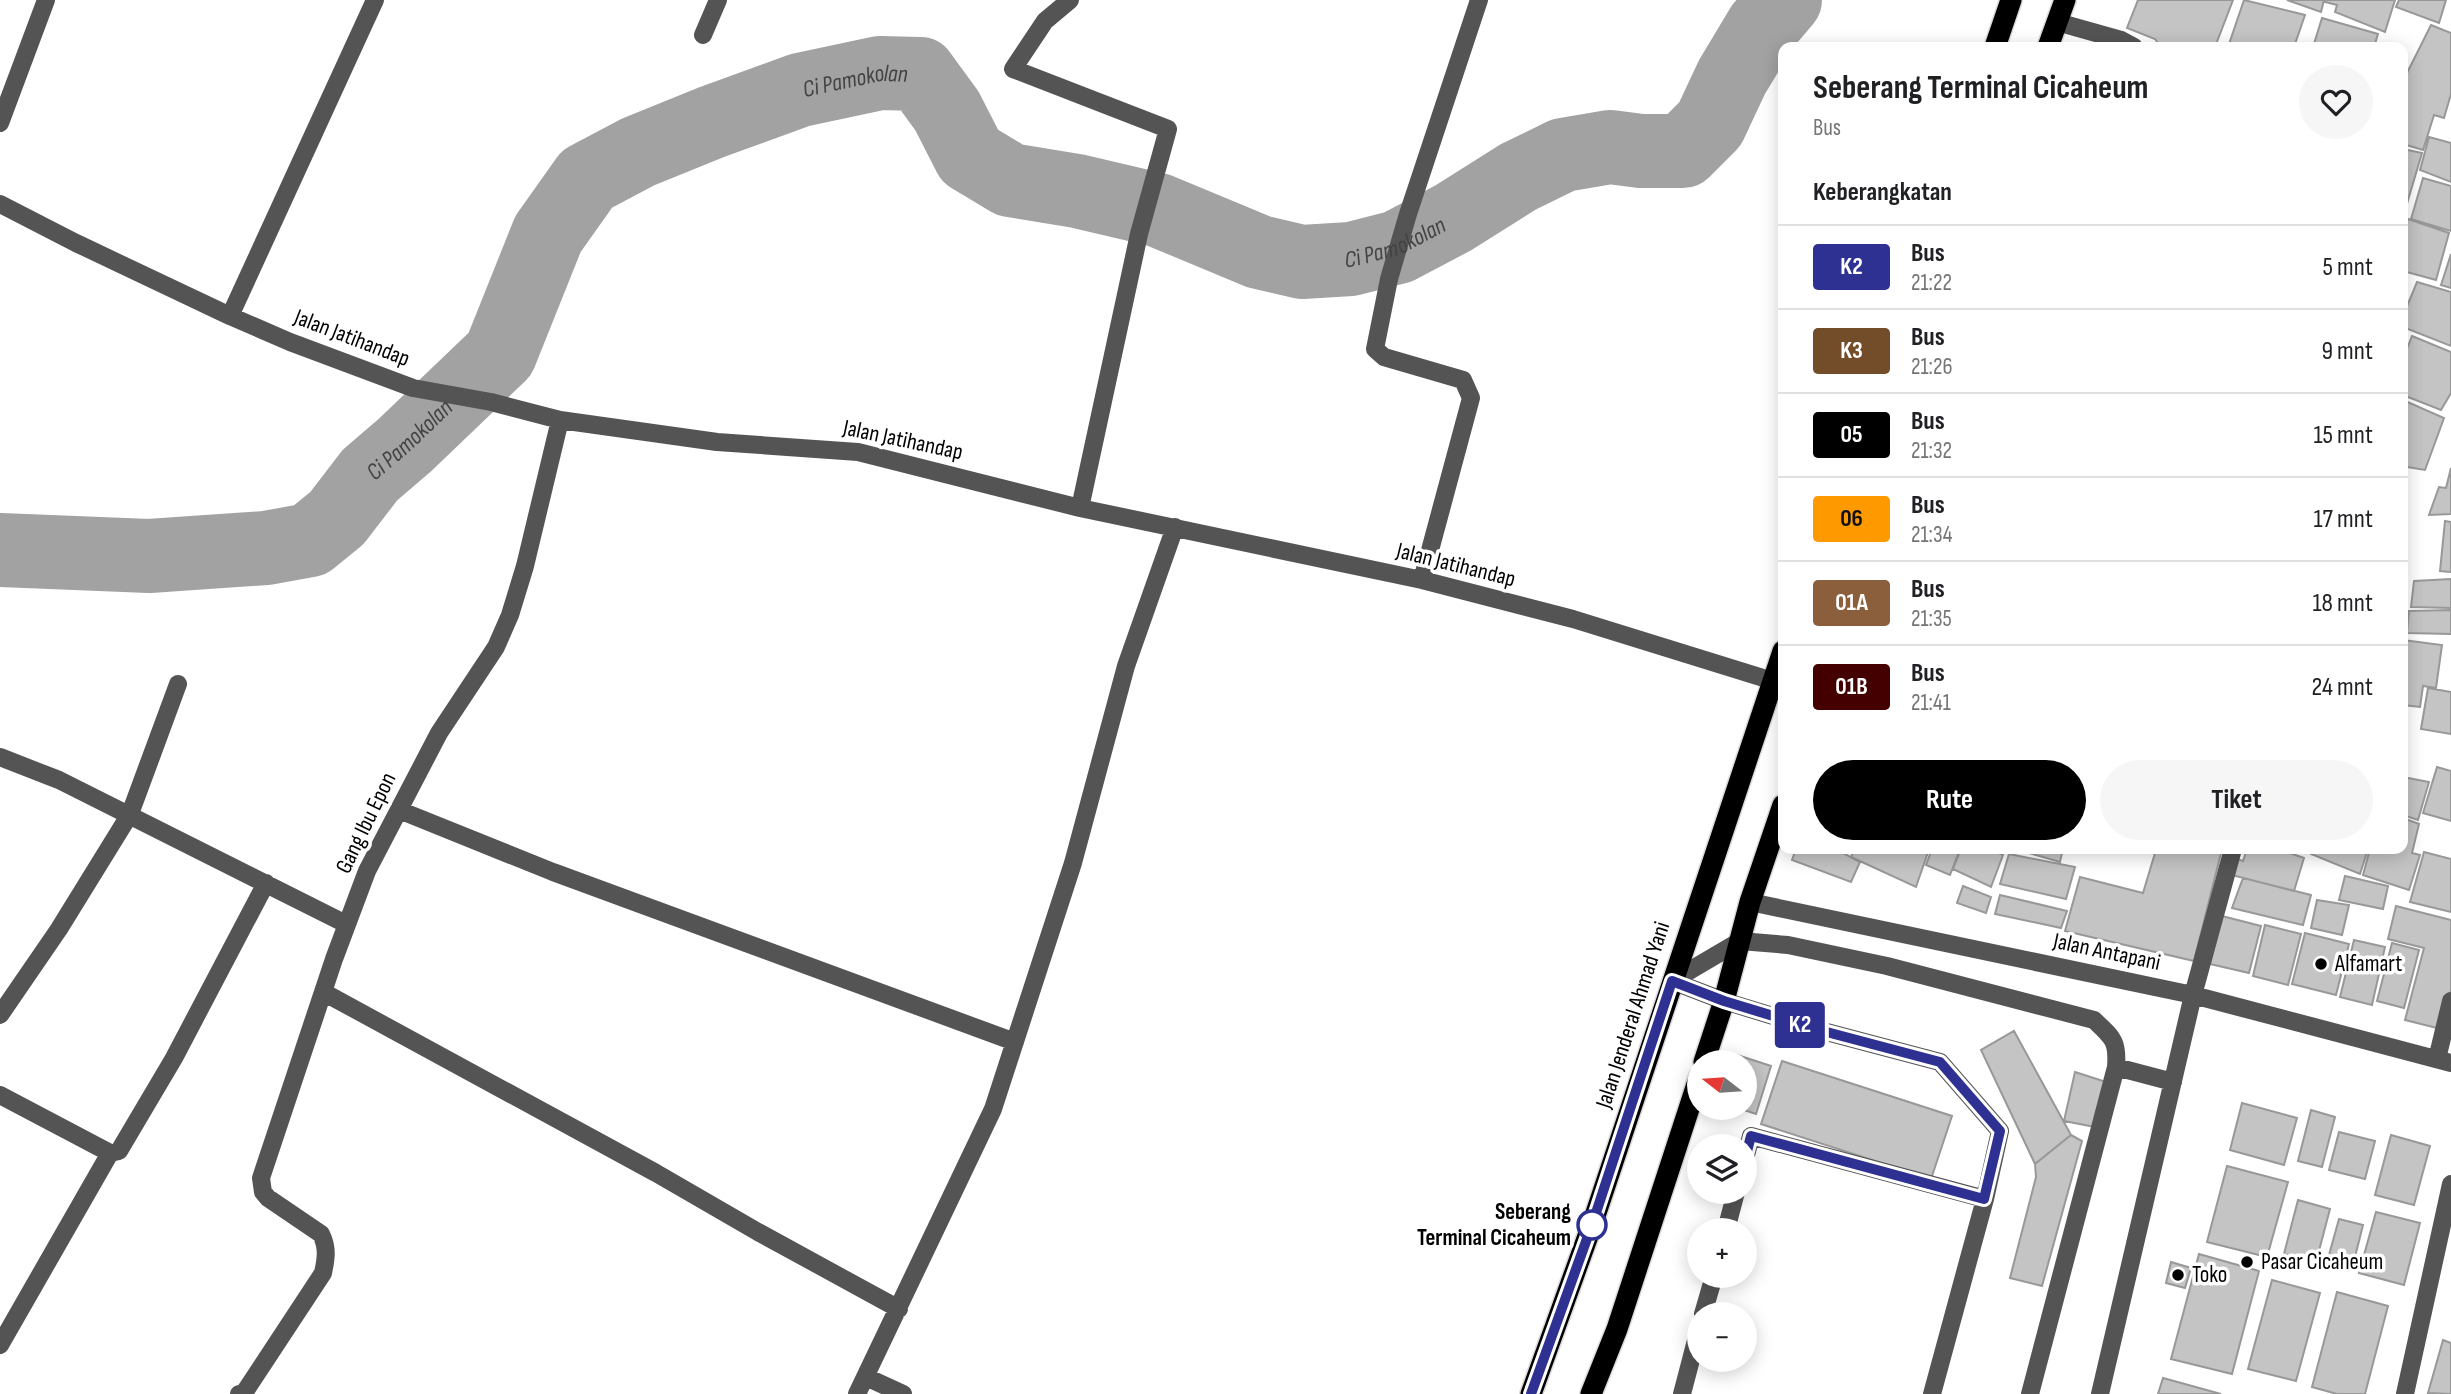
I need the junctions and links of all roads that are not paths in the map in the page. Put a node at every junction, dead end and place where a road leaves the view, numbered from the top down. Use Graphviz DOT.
graph roads {
  1 [pos="46,0"];
  2 [pos="375,0"];
  3 [pos="718,0"];
  4 [pos="1070,0"];
  5 [pos="1479,0"];
  6 [pos="2011,0"];
  7 [pos="2065,0"];
  8 [pos="2057,22"];
  9 [pos="703,34"];
  10 [pos="1997,42"];
  11 [pos="2050,42"];
  12 [pos="2125,42"];
  13 [pos="0,123"];
  14 [pos="0,204"];
  15 [pos="230,316"];
  16 [pos="560,420"];
  17 [pos="1080,508"];
  18 [pos="1175,527"];
  19 [pos="1422,580"];
  20 [pos="1778,666"];
  21 [pos="1773,681"];
  22 [pos="178,684"];
  23 [pos="0,757"];
  24 [pos="399,810"];
  25 [pos="130,814"];
  26 [pos="1778,820"];
  27 [pos="2232,854"];
  28 [pos="266,883"];
  29 [pos="1750,902"];
  30 [pos="346,924"];
  31 [pos="1740,941"];
  32 [pos="1672,981"];
  33 [pos="323,992"];
  34 [pos="2193,995"];
  35 [pos="1724,1001"];
  36 [pos="2451,1001"];
  37 [pos="0,1015"];
  38 [pos="1015,1042"];
  39 [pos="1708,1050"];
  40 [pos="2444,1061"];
  41 [pos="2116,1067"];
  42 [pos="2173,1082"];
  43 [pos="0,1095"];
  44 [pos="1687,1114"];
  45 [pos="1757,1138"];
  46 [pos="110,1153"];
  47 [pos="2451,1184"];
  48 [pos="1984,1199"];
  49 [pos="899,1309"];
  50 [pos="0,1345"];
  51 [pos="1688,1372"];
  52 [pos="866,1377"];
  53 [pos="239,1394"];
  54 [pos="857,1394"];
  55 [pos="903,1394"];
  56 [pos="1531,1394"];
  57 [pos="1591,1394"];
  58 [pos="1682,1394"];
  59 [pos="1932,1394"];
  60 [pos="2030,1394"];
  61 [pos="2100,1394"];
  62 [pos="2405,1394"];
  1 -- 13 [label="street"];
  2 -- 15 [label="street"];
  3 -- 9 [label="street"];
  4 -- 17 [label="street"];
  5 -- 19 [label="street"];
  6 -- 10 [label="highway"];
  7 -- 8 [label="highway"];
  8 -- 11 [label="highway"];
  8 -- 12 [label="street"];
  14 -- 15 [label="street, Jalan Jatihandap"];
  15 -- 16 [label="street, Jalan Jatihandap"];
  16 -- 17 [label="street, Jalan Jatihandap"];
  16 -- 24 [label="street, Gang Ibu Epon"];
  17 -- 18 [label="street, Jalan Jatihandap"];
  18 -- 19 [label="street, Jalan Jatihandap"];
  18 -- 38 [label="street"];
  19 -- 21 [label="street, Jalan Jatihandap"];
  20 -- 21 [label="highway, Jalan Jenderal Ahmad Yani"];
  21 -- 32 [label="highway, Jalan Jenderal Ahmad Yani"];
  22 -- 25 [label="street"];
  23 -- 25 [label="street"];
  24 -- 30 [label="street, Gang Ibu Epon"];
  24 -- 38 [label="street"];
  25 -- 28 [label="street"];
  25 -- 37 [label="street"];
  26 -- 29 [label="highway"];
  27 -- 34 [label="street"];
  28 -- 30 [label="street"];
  28 -- 46 [label="street"];
  29 -- 31 [label="highway"];
  29 -- 34 [label="street, Jalan Antapani"];
  30 -- 33 [label="street, Gang Ibu Epon"];
  31 -- 32 [label="street"];
  31 -- 35 [label="highway"];
  31 -- 41 [label="street"];
  32 -- 35 [label="street"];
  32 -- 56 [label="highway, Jalan Jenderal Ahmad Yani"];
  33 -- 49 [label="street"];
  33 -- 53 [label="street, Gang Ibu Epon"];
  34 -- 40 [label="street, Jalan Antapani"];
  34 -- 42 [label="street"];
  35 -- 39 [label="highway"];
  35 -- 48 [label="street"];
  36 -- 40 [label="street"];
  38 -- 49 [label="street"];
  41 -- 42 [label="street"];
  41 -- 60 [label="street"];
  42 -- 61 [label="street"];
  43 -- 46 [label="street"];
  44 -- 57 [label="highway"];
  45 -- 48 [label="street"];
  46 -- 50 [label="street"];
  47 -- 62 [label="street"];
  48 -- 59 [label="street"];
  49 -- 52 [label="street"];
  51 -- 58 [label="street"];
  52 -- 54 [label="street"];
  52 -- 55 [label="street"];
}
